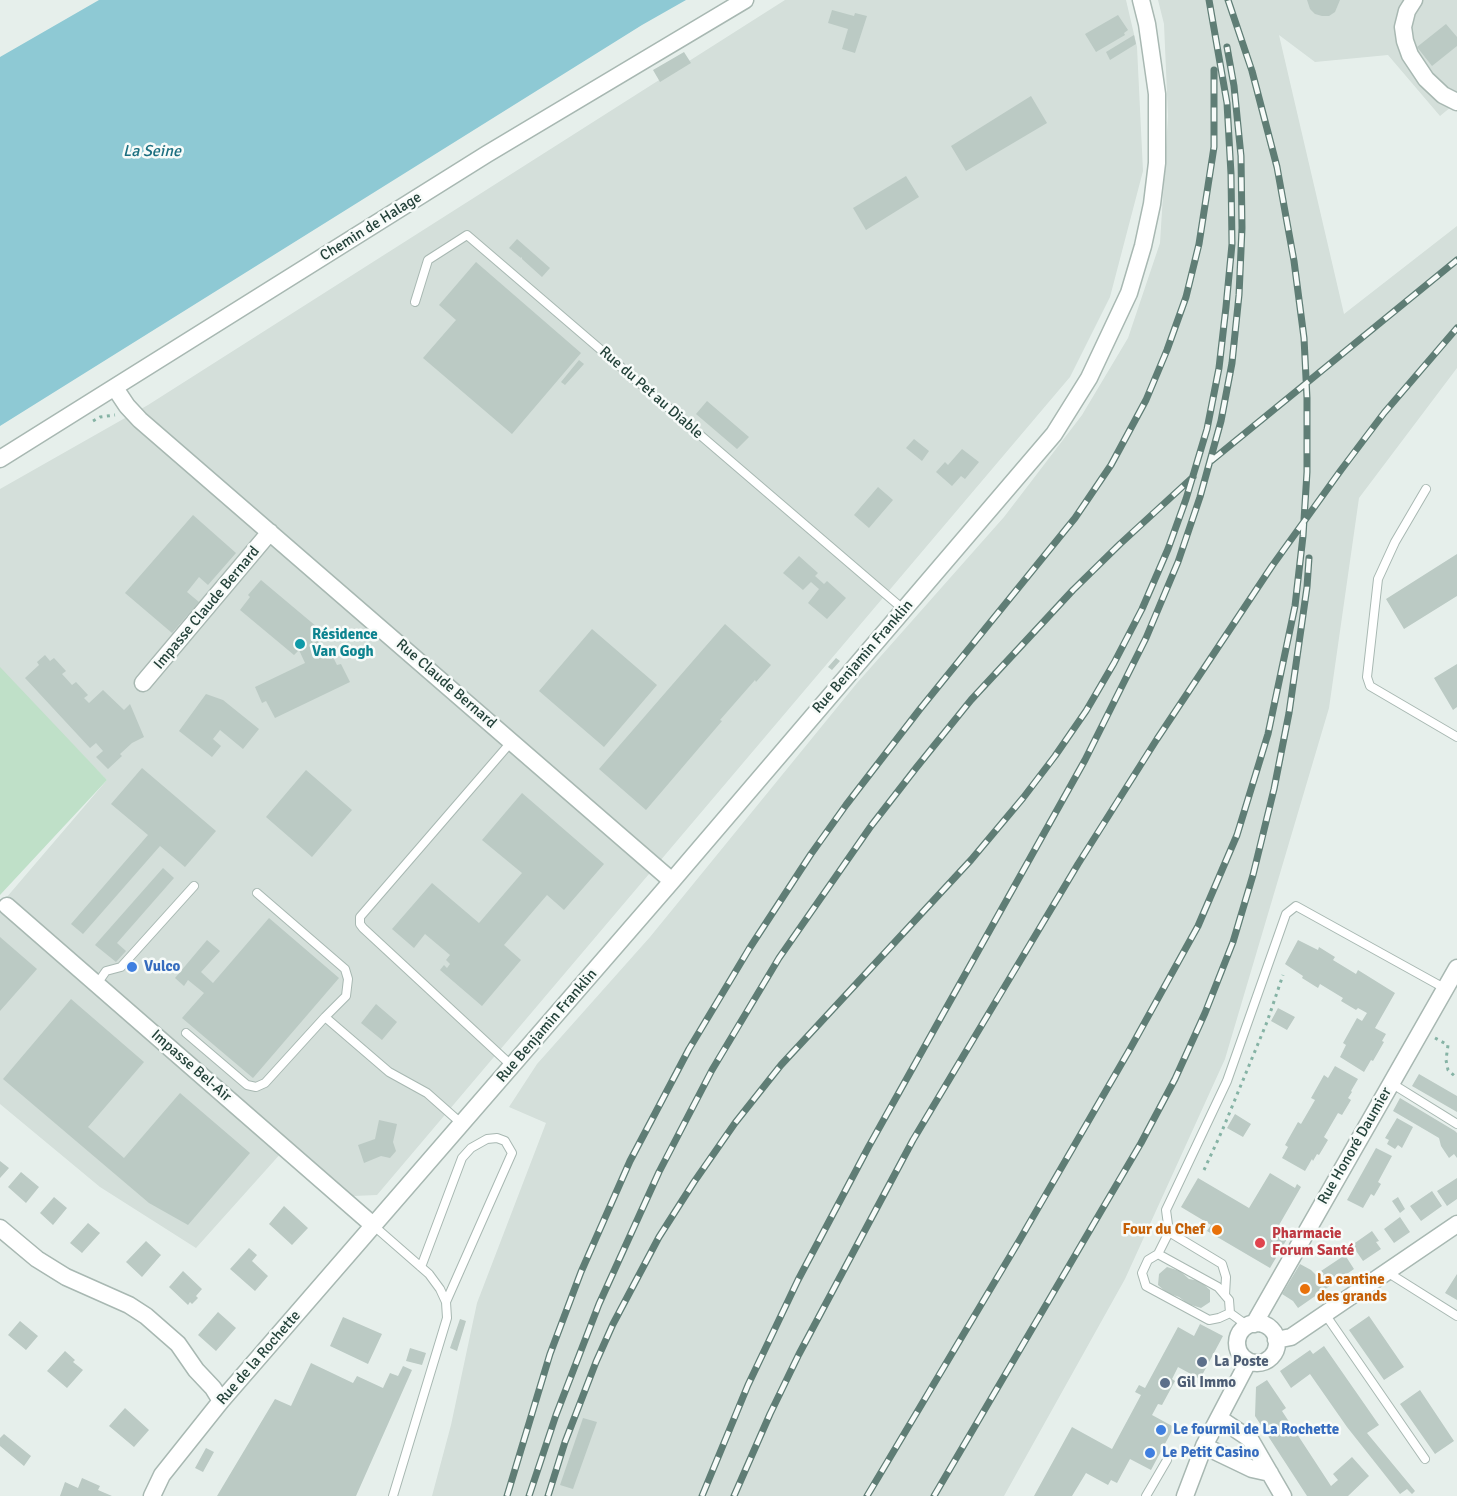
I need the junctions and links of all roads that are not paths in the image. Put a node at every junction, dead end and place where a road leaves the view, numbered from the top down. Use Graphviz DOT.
graph roads {
  1 [pos="745,0"];
  2 [pos="1141,0"];
  3 [pos="1414,0"];
  4 [pos="1457,102"];
  5 [pos="415,302"];
  6 [pos="115,388"];
  7 [pos="0,459"];
  8 [pos="1426,489"];
  9 [pos="270,532"];
  10 [pos="903,609"];
  11 [pos="143,683"];
  12 [pos="1457,737"];
  13 [pos="512,741"];
  14 [pos="672,881"];
  15 [pos="194,886"];
  16 [pos="257,893"];
  17 [pos="7,906"];
  18 [pos="1457,968"];
  19 [pos="97,984"];
  20 [pos="1446,989"];
  21 [pos="325,1017"];
  22 [pos="186,1033"];
  23 [pos="512,1066"];
  24 [pos="1391,1083"];
  25 [pos="462,1124"];
  26 [pos="1457,1124"];
  27 [pos="1457,1224"];
  28 [pos="374,1226"];
  29 [pos="0,1228"];
  30 [pos="1169,1232"];
  31 [pos="1158,1254"];
  32 [pos="422,1267"];
  33 [pos="1387,1272"];
  34 [pos="1225,1295"];
  35 [pos="446,1302"];
  36 [pos="1230,1313"];
  37 [pos="1325,1314"];
  38 [pos="1457,1316"];
  39 [pos="1251,1325"];
  40 [pos="1276,1340"];
  41 [pos="1248,1362"];
  42 [pos="221,1401"];
  43 [pos="1219,1418"];
  44 [pos="1204,1446"];
  45 [pos="1425,1459"];
  46 [pos="1167,1460"];
  47 [pos="1270,1473"];
  48 [pos="152,1496"];
  49 [pos="393,1496"];
  50 [pos="1146,1496"];
  51 [pos="1185,1496"];
  52 [pos="1283,1496"];
  1 -- 6 [label="street, Chemin de Halage"];
  2 -- 10 [label="street, Rue Benjamin Franklin"];
  3 -- 4 [label="street"];
  5 -- 10 [label="lane, Rue du Pet au Diable"];
  6 -- 7 [label="street, Chemin de Halage"];
  6 -- 9 [label="street, Rue Claude Bernard"];
  8 -- 12 [label="lane"];
  9 -- 11 [label="street, Impasse Claude Bernard"];
  9 -- 13 [label="street, Rue Claude Bernard"];
  10 -- 14 [label="street, Rue Benjamin Franklin"];
  13 -- 14 [label="street, Rue Claude Bernard"];
  13 -- 23 [label="lane"];
  14 -- 23 [label="street, Rue Benjamin Franklin"];
  15 -- 19 [label="lane"];
  16 -- 21 [label="lane"];
  17 -- 19 [label="street, Impasse Bel-Air"];
  18 -- 20 [label="street, Rue Honoré Daumier"];
  19 -- 28 [label="street, Impasse Bel-Air"];
  20 -- 24 [label="street, Rue Honoré Daumier"];
  20 -- 30 [label="lane"];
  21 -- 22 [label="lane"];
  21 -- 25 [label="lane"];
  23 -- 25 [label="street, Rue Benjamin Franklin"];
  24 -- 26 [label="lane"];
  24 -- 39 [label="street, Rue Honoré Daumier"];
  25 -- 28 [label="street, Rue Benjamin Franklin"];
  27 -- 33 [label="street"];
  28 -- 32 [label="lane"];
  28 -- 42 [label="street, Rue de la Rochette"];
  29 -- 42 [label="street"];
  30 -- 31 [label="lane"];
  30 -- 34 [label="lane"];
  31 -- 34 [label="lane"];
  31 -- 36 [label="lane"];
  32 -- 35 [label="lane"];
  32 -- 35 [label="lane"];
  33 -- 37 [label="street"];
  33 -- 38 [label="lane"];
  34 -- 36 [label="lane"];
  35 -- 49 [label="lane"];
  36 -- 39 [label="lane"];
  37 -- 40 [label="street"];
  37 -- 45 [label="lane"];
  39 -- 40 [label="street"];
  39 -- 41 [label="street"];
  40 -- 41 [label="street"];
  41 -- 43 [label="street"];
  42 -- 48 [label="street, Rue de la Rochette"];
  43 -- 44 [label="street"];
  43 -- 47 [label="street"];
  44 -- 47 [label="street"];
  44 -- 51 [label="street"];
  46 -- 50 [label="lane"];
  47 -- 52 [label="street"];
}
